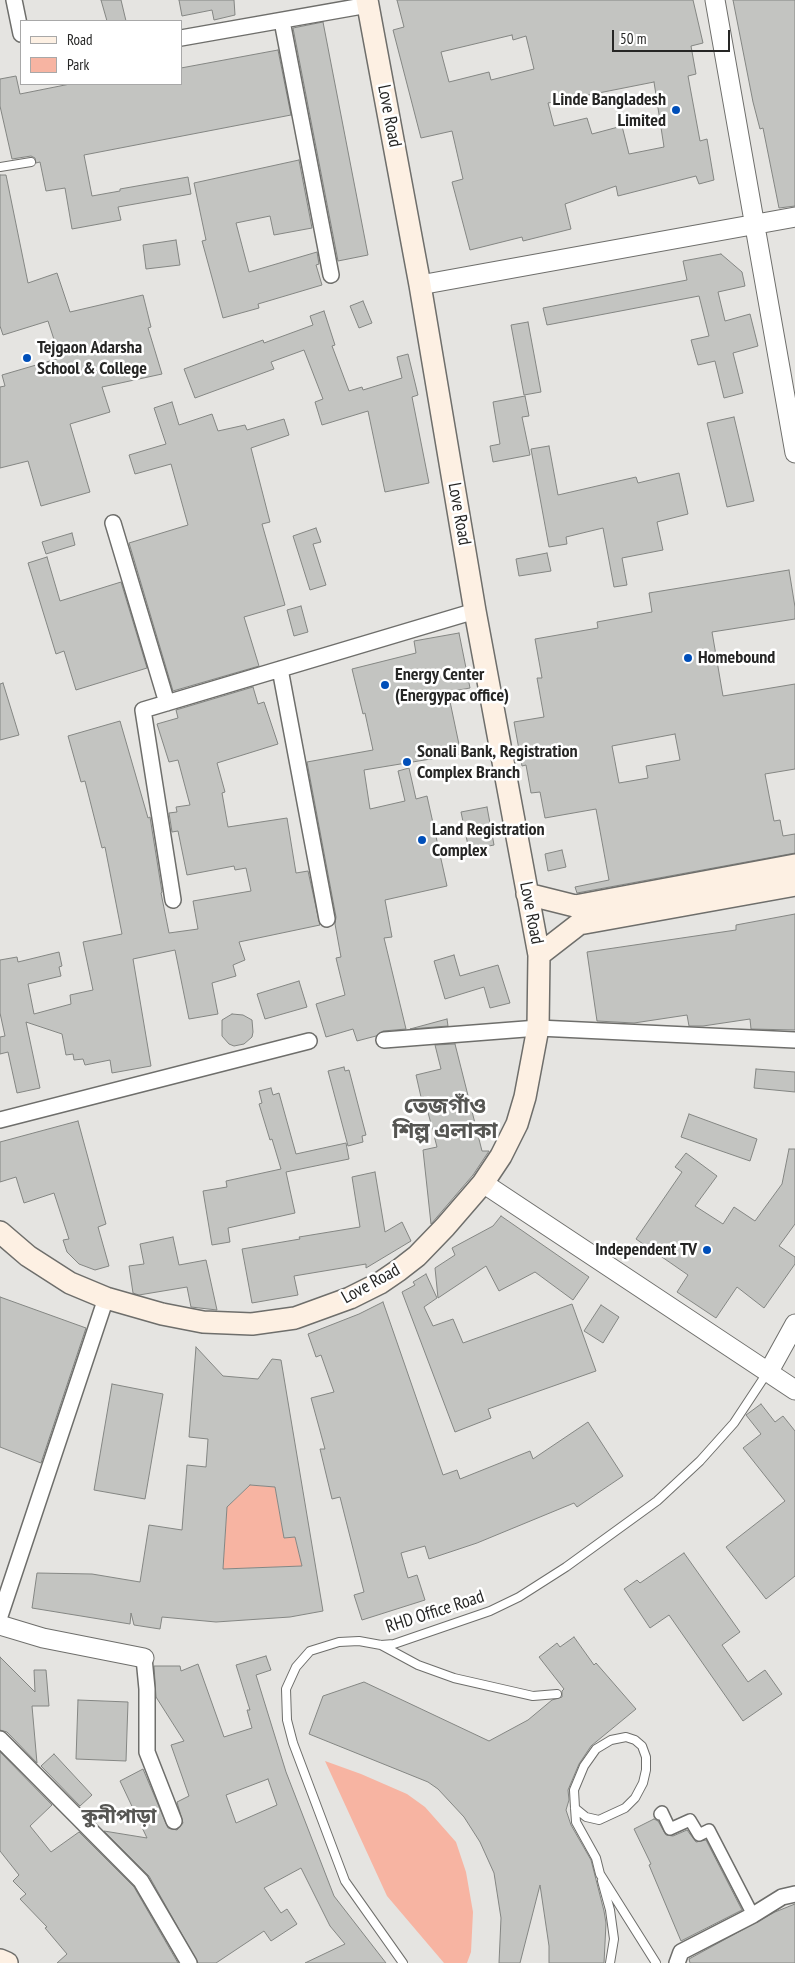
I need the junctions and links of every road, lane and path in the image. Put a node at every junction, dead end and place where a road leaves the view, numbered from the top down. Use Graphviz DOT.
graph roads {
  1 [pos="14,0"];
  2 [pos="715,0"];
  3 [pos="368,2"];
  4 [pos="282,20"];
  5 [pos="20,29"];
  6 [pos="182,38"];
  7 [pos="31,162"];
  8 [pos="0,167"];
  9 [pos="795,217"];
  10 [pos="754,224"];
  11 [pos="331,276"];
  12 [pos="420,285"];
  13 [pos="795,453"];
  14 [pos="113,524"];
  15 [pos="475,611"];
  16 [pos="280,669"];
  17 [pos="167,703"];
  18 [pos="795,866"];
  19 [pos="795,885"];
  20 [pos="527,894"];
  21 [pos="173,900"];
  22 [pos="577,915"];
  23 [pos="327,919"];
  24 [pos="539,955"];
  25 [pos="538,1028"];
  26 [pos="384,1040"];
  27 [pos="795,1040"];
  28 [pos="309,1041"];
  29 [pos="0,1120"];
  30 [pos="483,1183"];
  31 [pos="0,1232"];
  32 [pos="106,1298"];
  33 [pos="795,1324"];
  34 [pos="768,1373"];
  35 [pos="795,1390"];
  36 [pos="0,1616"];
  37 [pos="0,1625"];
  38 [pos="381,1645"];
  39 [pos="144,1658"];
  40 [pos="557,1694"];
  41 [pos="0,1739"];
  42 [pos="575,1808"];
  43 [pos="660,1814"];
  44 [pos="174,1821"];
  45 [pos="600,1874"];
  46 [pos="795,1894"];
  47 [pos="753,1915"];
  48 [pos="0,1960"];
  49 [pos="7,1963"];
  50 [pos="189,1963"];
  51 [pos="403,1963"];
  52 [pos="610,1963"];
  53 [pos="656,1963"];
  54 [pos="677,1963"];
  1 -- 5 [label="street"];
  2 -- 10 [label="street"];
  3 -- 4 [label="street"];
  3 -- 12 [label="main road, Love Road"];
  4 -- 6 [label="street"];
  4 -- 11 [label="street"];
  7 -- 8 [label="lane"];
  9 -- 10 [label="street"];
  10 -- 12 [label="street"];
  10 -- 13 [label="street"];
  12 -- 15 [label="main road, Love Road"];
  14 -- 17 [label="street"];
  15 -- 16 [label="street"];
  15 -- 20 [label="main road, Love Road"];
  16 -- 17 [label="street"];
  16 -- 23 [label="street"];
  17 -- 21 [label="street"];
  18 -- 22 [label="main road"];
  19 -- 22 [label="main road"];
  20 -- 22 [label="main road"];
  20 -- 24 [label="main road, Love Road"];
  22 -- 24 [label="main road"];
  24 -- 25 [label="main road, Love Road"];
  25 -- 26 [label="street"];
  25 -- 27 [label="street"];
  25 -- 30 [label="main road, Love Road"];
  28 -- 29 [label="street"];
  30 -- 32 [label="main road, Love Road"];
  30 -- 34 [label="street"];
  31 -- 32 [label="main road, Love Road"];
  32 -- 36 [label="street"];
  33 -- 34 [label="street"];
  34 -- 35 [label="street"];
  34 -- 38 [label="lane, RHD Office Road"];
  37 -- 39 [label="street"];
  38 -- 40 [label="lane"];
  38 -- 51 [label="lane, RHD Office Road"];
  39 -- 44 [label="street"];
  41 -- 50 [label="street"];
  42 -- 42 [label="lane"];
  42 -- 45 [label="lane"];
  43 -- 47 [label="street"];
  45 -- 52 [label="lane"];
  45 -- 53 [label="lane"];
  46 -- 47 [label="street"];
  47 -- 54 [label="street"];
  48 -- 49 [label="main road"];
}
